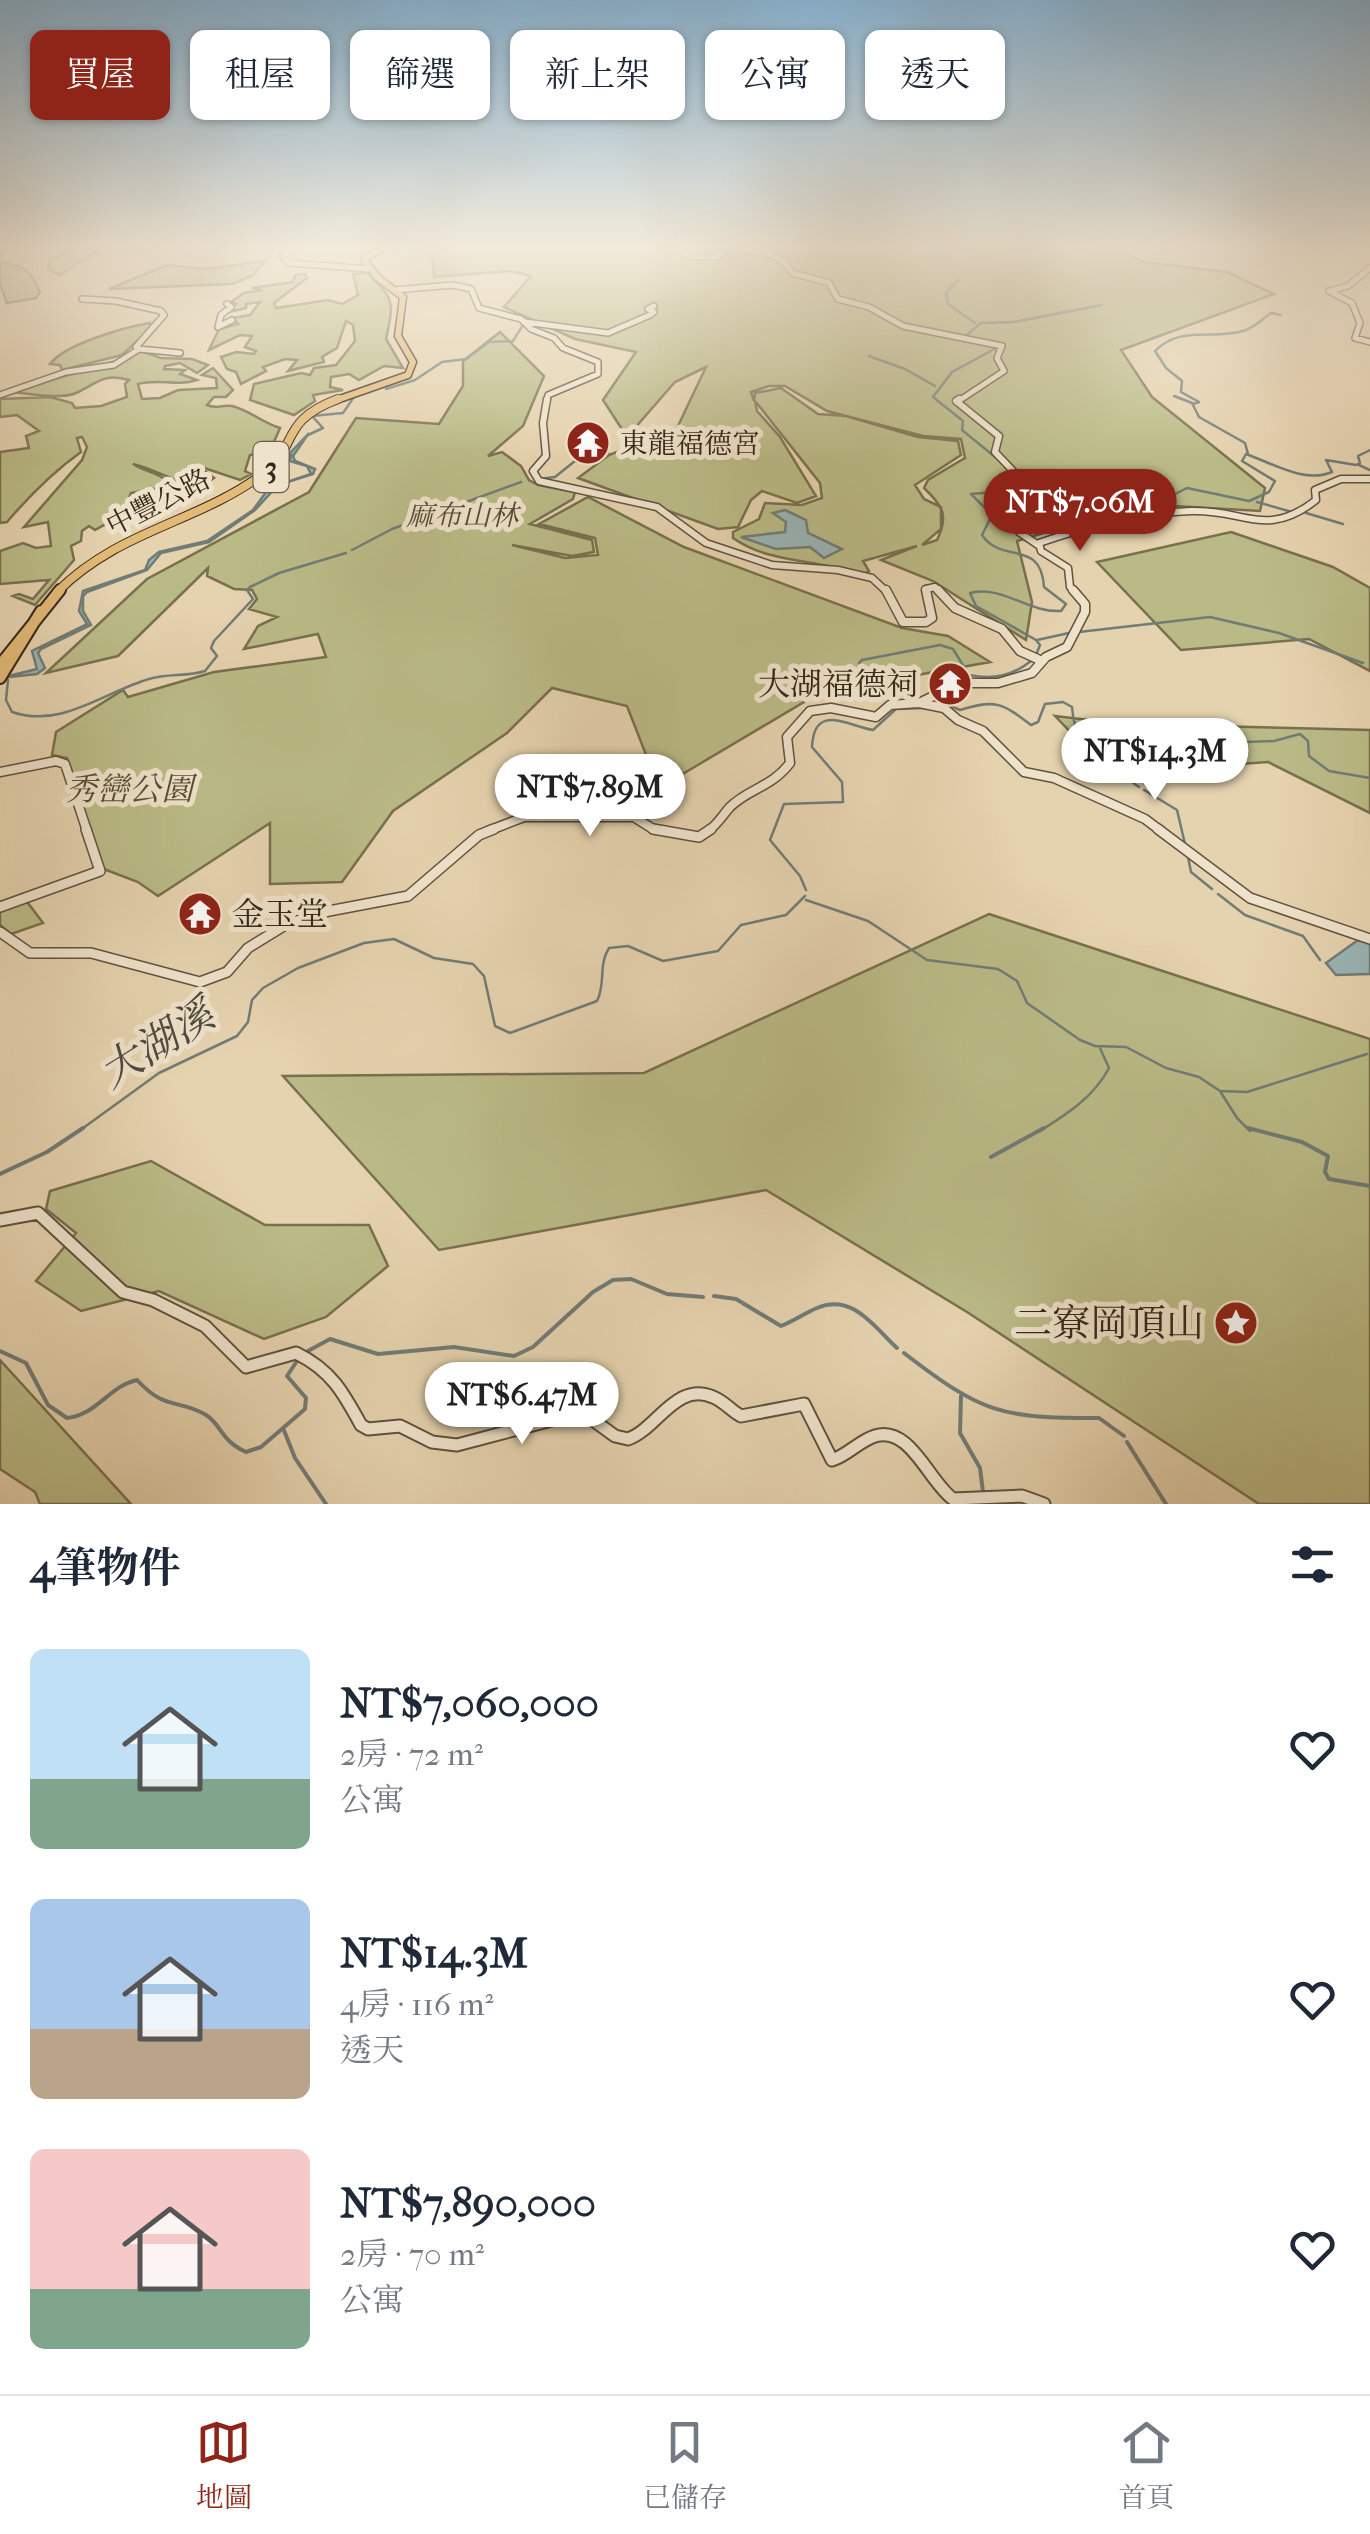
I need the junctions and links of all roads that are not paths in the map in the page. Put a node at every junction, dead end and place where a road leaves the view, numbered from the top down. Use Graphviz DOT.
graph roads {
  1 [pos="161,318"];
  2 [pos="220,318"];
  3 [pos="400,318"];
  4 [pos="513,318"];
  5 [pos="638,318"];
  6 [pos="889,318"];
  7 [pos="1358,318"];
  8 [pos="232,320"];
  9 [pos="526,322"];
  10 [pos="1370,342"];
  11 [pos="139,349"];
  12 [pos="180,353"];
  13 [pos="0,395"];
  14 [pos="1370,479"];
  15 [pos="1038,544"];
  16 [pos="6,661"];
  17 [pos="1042,662"];
  18 [pos="0,678"];
  19 [pos="919,703"];
  20 [pos="0,772"];
  21 [pos="0,908"];
  22 [pos="0,932"];
  23 [pos="1370,939"];
  24 [pos="0,1220"];
  25 [pos="1044,1504"];
  1 -- 11 [label="street"];
  2 -- 8 [label="street"];
  3 -- 16 [label="main road, 中豐公路 / 3"];
  4 -- 9 [label="street"];
  5 -- 9 [label="street"];
  6 -- 15 [label="street"];
  7 -- 10 [label="street"];
  9 -- 17 [label="street"];
  11 -- 12 [label="street"];
  11 -- 13 [label="street"];
  14 -- 15 [label="street"];
  15 -- 17 [label="street"];
  16 -- 18 [label="main road, 3"];
  17 -- 19 [label="street"];
  19 -- 22 [label="street"];
  19 -- 23 [label="street"];
  20 -- 21 [label="street"];
  24 -- 25 [label="street"];
}
